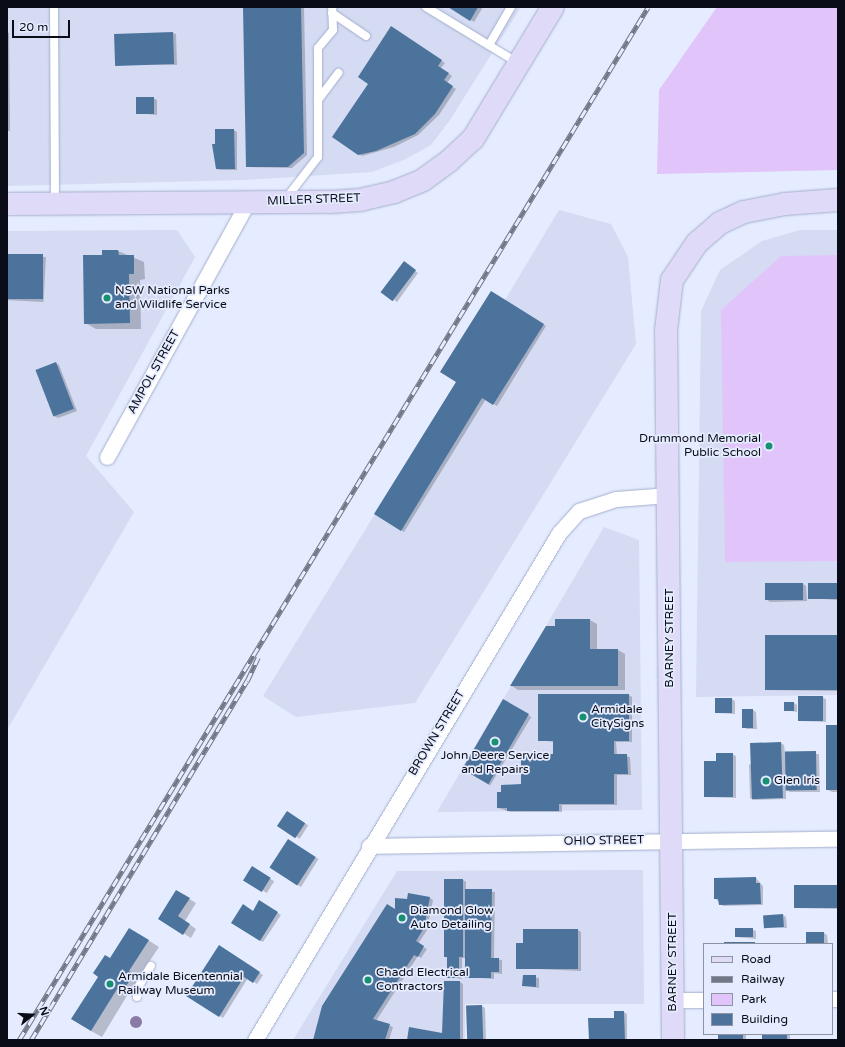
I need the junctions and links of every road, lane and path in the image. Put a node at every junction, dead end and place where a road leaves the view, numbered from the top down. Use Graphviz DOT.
graph roads {
  1 [pos="54,7"];
  2 [pos="426,7"];
  3 [pos="511,7"];
  4 [pos="553,7"];
  5 [pos="332,10"];
  6 [pos="366,36"];
  7 [pos="489,46"];
  8 [pos="519,64"];
  9 [pos="338,73"];
  10 [pos="318,100"];
  11 [pos="838,200"];
  12 [pos="248,202"];
  13 [pos="283,202"];
  14 [pos="7,204"];
  15 [pos="55,204"];
  16 [pos="107,457"];
  17 [pos="669,495"];
  18 [pos="838,839"];
  19 [pos="672,840"];
  20 [pos="369,846"];
  21 [pos="151,966"];
  22 [pos="137,997"];
  23 [pos="673,1000"];
  24 [pos="703,1000"];
  25 [pos="255,1040"];
  26 [pos="673,1040"];
  1 -- 15 [label="lane"];
  2 -- 7 [label="lane"];
  3 -- 7 [label="lane"];
  4 -- 8 [label="street, MILLER STREET"];
  5 -- 6 [label="lane"];
  5 -- 10 [label="lane"];
  7 -- 8 [label="lane"];
  8 -- 13 [label="street, MILLER STREET"];
  9 -- 10 [label="lane"];
  10 -- 13 [label="lane"];
  11 -- 17 [label="street, BARNEY STREET"];
  12 -- 13 [label="street, MILLER STREET"];
  12 -- 15 [label="street, MILLER STREET"];
  12 -- 16 [label="street, AMPOL STREET"];
  14 -- 15 [label="street, MILLER STREET"];
  17 -- 19 [label="street, BARNEY STREET"];
  17 -- 20 [label="street, BROWN STREET"];
  18 -- 19 [label="street, OHIO STREET"];
  19 -- 20 [label="street, OHIO STREET"];
  19 -- 23 [label="street, BARNEY STREET"];
  20 -- 25 [label="street, BROWN STREET"];
  21 -- 22 [label="lane"];
  23 -- 24 [label="street"];
  23 -- 26 [label="street, BARNEY STREET"];
}
